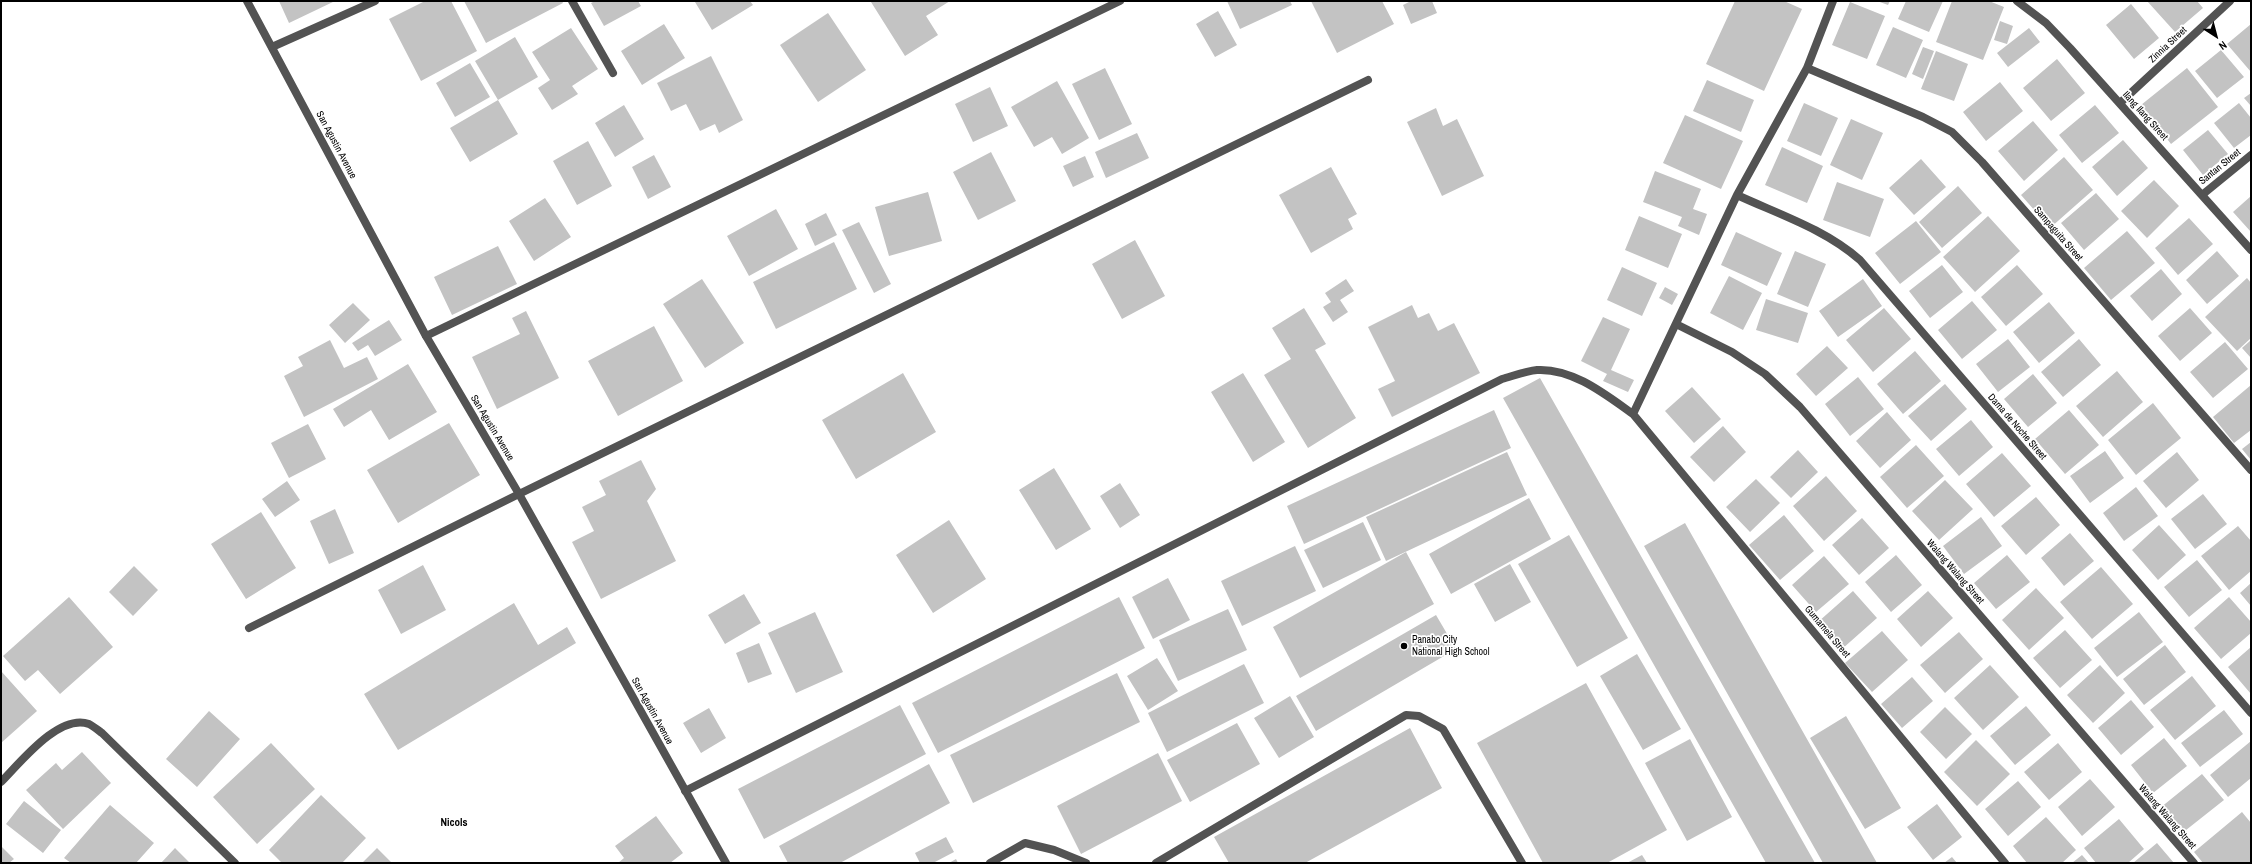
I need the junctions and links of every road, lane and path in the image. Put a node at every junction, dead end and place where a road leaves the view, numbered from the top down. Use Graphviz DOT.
graph roads {
  1 [pos="247,1"];
  2 [pos="375,1"];
  3 [pos="572,1"];
  4 [pos="1120,1"];
  5 [pos="1833,1"];
  6 [pos="2018,1"];
  7 [pos="2230,1"];
  8 [pos="272,47"];
  9 [pos="1807,68"];
  10 [pos="612,73"];
  11 [pos="1368,80"];
  12 [pos="2120,103"];
  13 [pos="2251,155"];
  14 [pos="1737,195"];
  15 [pos="2202,195"];
  16 [pos="2251,250"];
  17 [pos="1676,324"];
  18 [pos="426,336"];
  19 [pos="1633,414"];
  20 [pos="2251,470"];
  21 [pos="519,494"];
  22 [pos="249,628"];
  23 [pos="2251,713"];
  24 [pos="1,782"];
  25 [pos="685,791"];
  26 [pos="236,863"];
  27 [pos="726,863"];
  28 [pos="990,863"];
  29 [pos="1086,863"];
  30 [pos="1156,863"];
  31 [pos="1522,863"];
  32 [pos="2005,863"];
  33 [pos="2194,863"];
  1 -- 8 [label="street, San Agustin Avenue"];
  2 -- 8 [label="street"];
  3 -- 10 [label="street"];
  4 -- 18 [label="street"];
  5 -- 9 [label="street"];
  6 -- 12 [label="street, Ilang Ilang Street"];
  7 -- 12 [label="street, Zinnia Street"];
  8 -- 18 [label="street, San Agustin Avenue"];
  9 -- 14 [label="street"];
  9 -- 20 [label="street, Sampaguita Street"];
  11 -- 21 [label="street"];
  12 -- 15 [label="street, Ilang Ilang Street"];
  13 -- 15 [label="street, Santan Street"];
  14 -- 17 [label="street"];
  14 -- 23 [label="street, Dama de Noche Street"];
  15 -- 16 [label="street, Ilang Ilang Street"];
  17 -- 19 [label="street"];
  17 -- 33 [label="street, Walang Walang Street"];
  18 -- 21 [label="street, San Agustin Avenue"];
  19 -- 25 [label="street, Gumamela Street"];
  19 -- 32 [label="street, Gumamela Street"];
  21 -- 22 [label="street"];
  21 -- 25 [label="street, San Agustin Avenue"];
  24 -- 26 [label="street"];
  25 -- 27 [label="street, San Agustin Avenue"];
  28 -- 29 [label="street"];
  30 -- 31 [label="street"];
}
